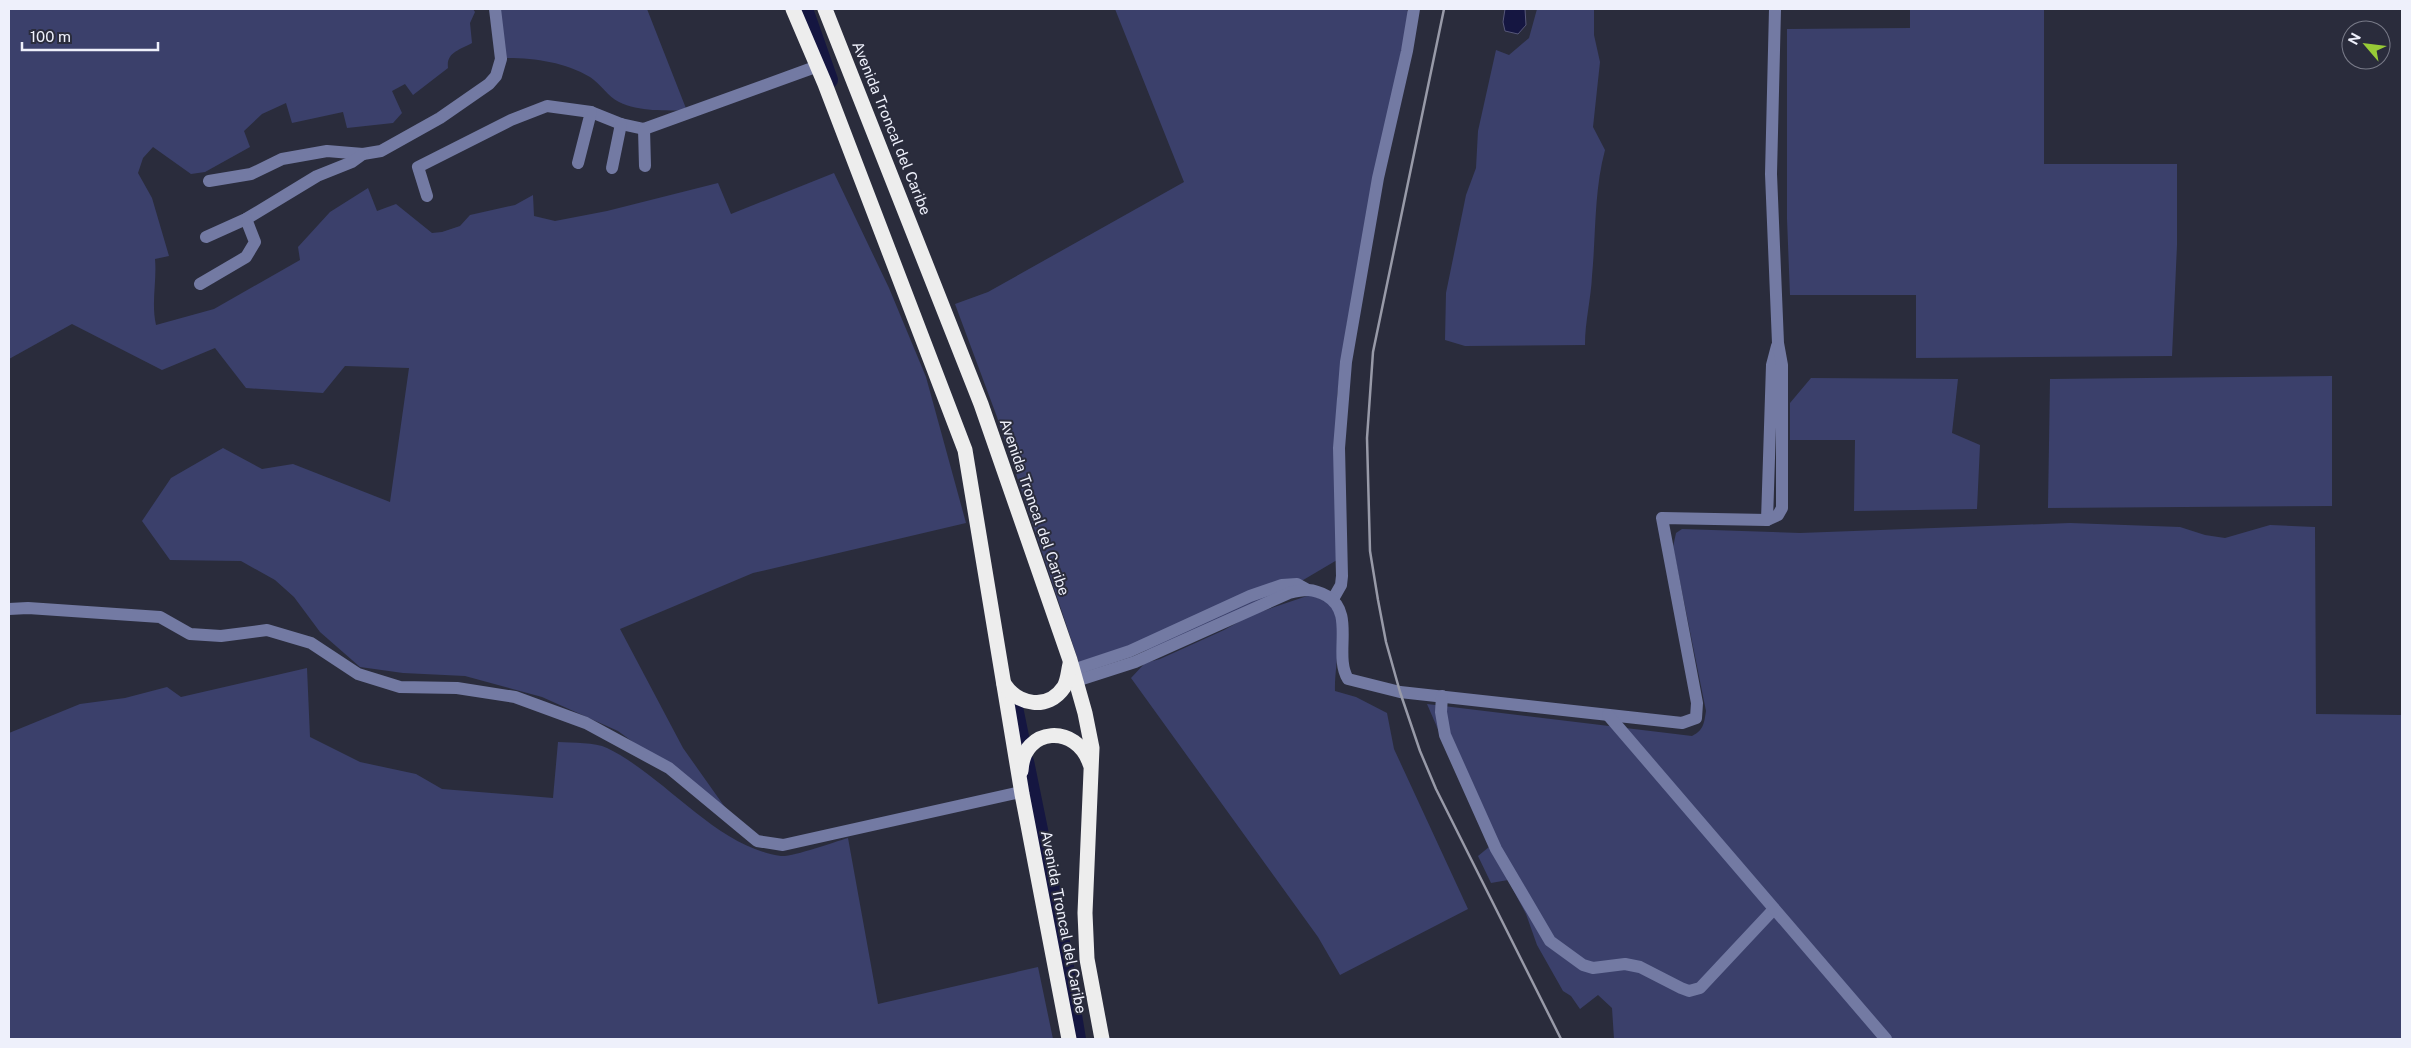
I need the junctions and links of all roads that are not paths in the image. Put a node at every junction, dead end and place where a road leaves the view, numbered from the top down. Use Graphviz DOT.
graph roads {
  1 [pos="495,9"];
  2 [pos="793,9"];
  3 [pos="825,9"];
  4 [pos="1414,9"];
  5 [pos="1775,9"];
  6 [pos="818,66"];
  7 [pos="591,112"];
  8 [pos="621,124"];
  9 [pos="644,129"];
  10 [pos="363,154"];
  11 [pos="578,163"];
  12 [pos="645,166"];
  13 [pos="612,168"];
  14 [pos="209,181"];
  15 [pos="426,196"];
  16 [pos="246,219"];
  17 [pos="206,237"];
  18 [pos="200,284"];
  19 [pos="1333,600"];
  20 [pos="9,609"];
  21 [pos="1073,671"];
  22 [pos="1004,684"];
  23 [pos="1442,696"];
  24 [pos="1608,715"];
  25 [pos="1092,773"];
  26 [pos="1022,794"];
  27 [pos="1774,909"];
  28 [pos="1069,1039"];
  29 [pos="1102,1039"];
  30 [pos="1886,1039"];
  1 -- 10 [label="street"];
  2 -- 6 [label="highway, Avenida Troncal del Caribe"];
  3 -- 21 [label="highway, Avenida Troncal del Caribe"];
  4 -- 19 [label="street"];
  5 -- 24 [label="street"];
  6 -- 9 [label="street"];
  6 -- 22 [label="highway, Avenida Troncal del Caribe"];
  7 -- 8 [label="street"];
  7 -- 11 [label="street"];
  7 -- 15 [label="street"];
  8 -- 9 [label="street"];
  8 -- 13 [label="street"];
  9 -- 12 [label="street"];
  10 -- 14 [label="street"];
  10 -- 16 [label="street"];
  16 -- 17 [label="street"];
  16 -- 18 [label="street"];
  19 -- 21 [label="street"];
  19 -- 23 [label="street"];
  20 -- 26 [label="street"];
  21 -- 22 [label="highway"];
  21 -- 25 [label="highway, Avenida Troncal del Caribe"];
  22 -- 26 [label="highway, Avenida Troncal del Caribe"];
  23 -- 24 [label="street"];
  23 -- 27 [label="street"];
  24 -- 27 [label="street"];
  25 -- 26 [label="highway"];
  25 -- 29 [label="highway, Avenida Troncal del Caribe"];
  26 -- 28 [label="highway, Avenida Troncal del Caribe"];
  27 -- 30 [label="street"];
}
